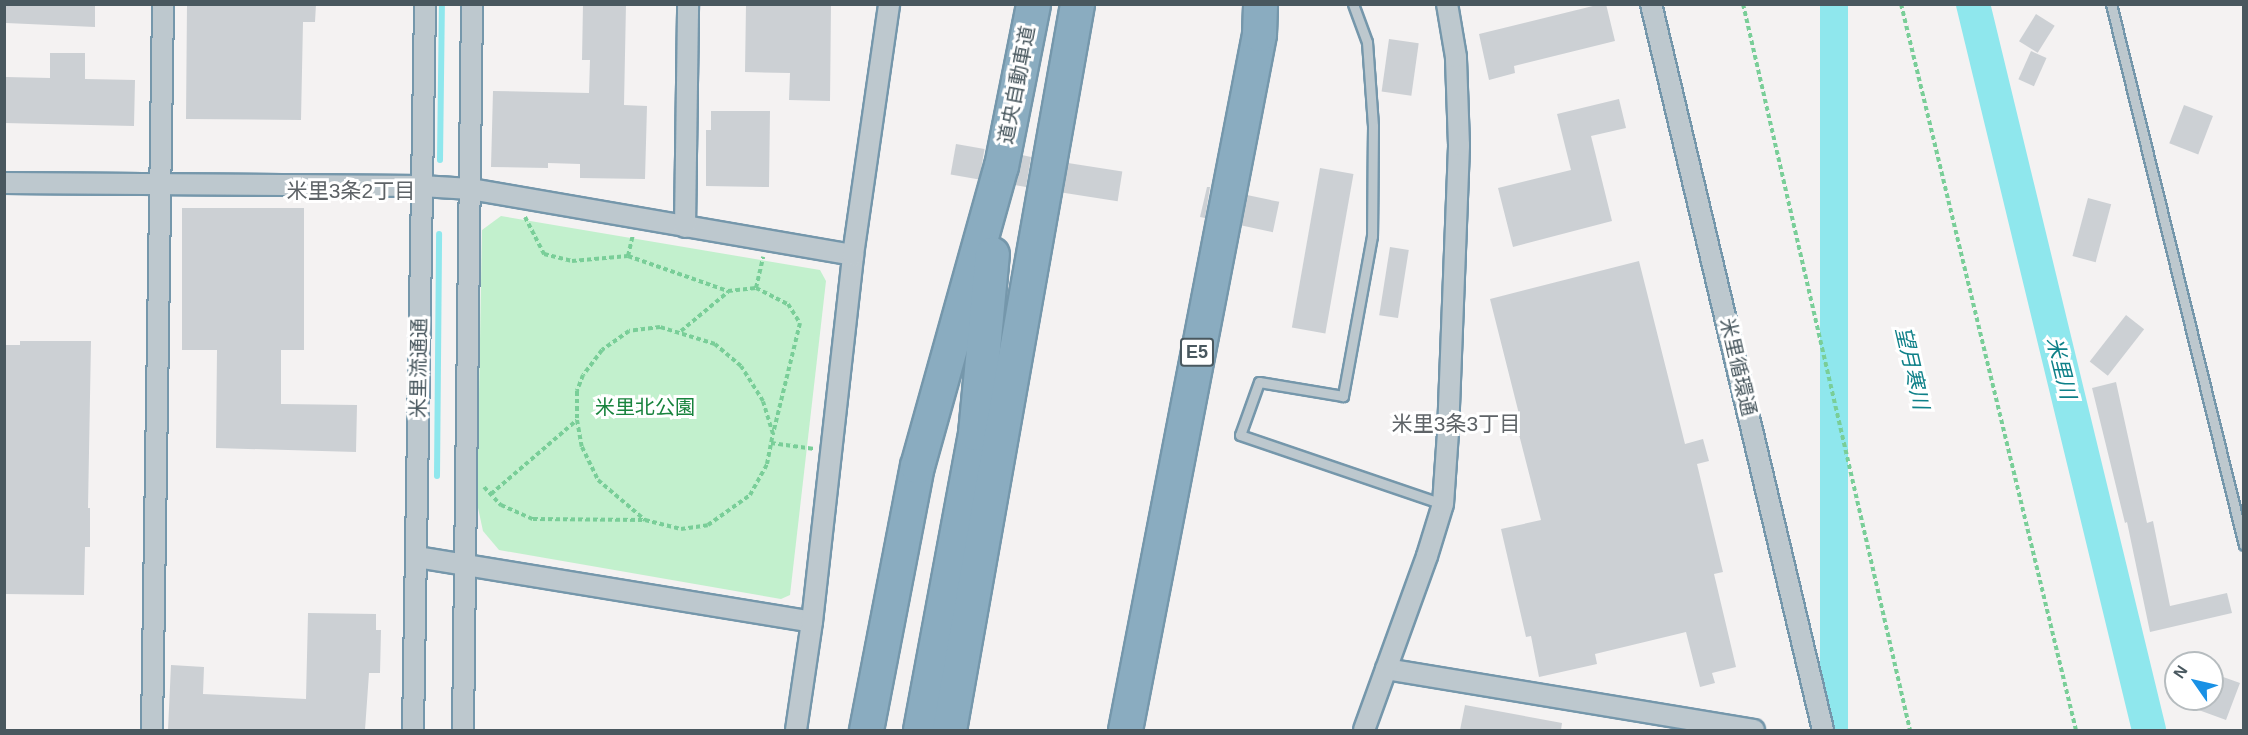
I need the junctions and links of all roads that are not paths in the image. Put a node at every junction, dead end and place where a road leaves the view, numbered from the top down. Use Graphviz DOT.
graph roads {
  1 [pos="163,4"];
  2 [pos="425,4"];
  3 [pos="472,4"];
  4 [pos="688,4"];
  5 [pos="889,4"];
  6 [pos="1033,4"];
  7 [pos="1077,4"];
  8 [pos="1260,4"];
  9 [pos="1353,4"];
  10 [pos="1448,4"];
  11 [pos="1651,4"];
  12 [pos="2111,4"];
  13 [pos="1001,166"];
  14 [pos="4,183"];
  15 [pos="161,183"];
  16 [pos="421,186"];
  17 [pos="471,189"];
  18 [pos="685,227"];
  19 [pos="853,255"];
  20 [pos="1443,504"];
  21 [pos="2244,544"];
  22 [pos="417,557"];
  23 [pos="465,567"];
  24 [pos="812,622"];
  25 [pos="1386,669"];
  26 [pos="1127,722"];
  27 [pos="866,726"];
  28 [pos="152,730"];
  29 [pos="412,730"];
  30 [pos="463,730"];
  31 [pos="796,730"];
  32 [pos="920,730"];
  33 [pos="949,730"];
  34 [pos="1364,730"];
  35 [pos="1754,730"];
  36 [pos="1823,730"];
  1 -- 15 [label="street"];
  2 -- 16 [label="street, 米里流通通"];
  3 -- 17 [label="street"];
  4 -- 18 [label="street"];
  5 -- 19 [label="street"];
  6 -- 13 [label="highway, 道央自動車道"];
  7 -- 33 [label="highway"];
  8 -- 26 [label="highway, E5"];
  9 -- 20 [label="lane"];
  10 -- 20 [label="street"];
  11 -- 36 [label="street, 米里循環通"];
  12 -- 21 [label="lane"];
  13 -- 27 [label="highway"];
  13 -- 32 [label="highway"];
  14 -- 15 [label="street"];
  15 -- 16 [label="street"];
  15 -- 28 [label="street"];
  16 -- 17 [label="street"];
  16 -- 22 [label="street, 米里流通通"];
  17 -- 18 [label="street"];
  17 -- 23 [label="street"];
  18 -- 19 [label="street"];
  19 -- 24 [label="street"];
  20 -- 25 [label="street"];
  22 -- 23 [label="street"];
  22 -- 29 [label="street, 米里流通通"];
  23 -- 24 [label="street"];
  23 -- 30 [label="street"];
  24 -- 31 [label="street"];
  25 -- 34 [label="street"];
  25 -- 35 [label="street"];
}
